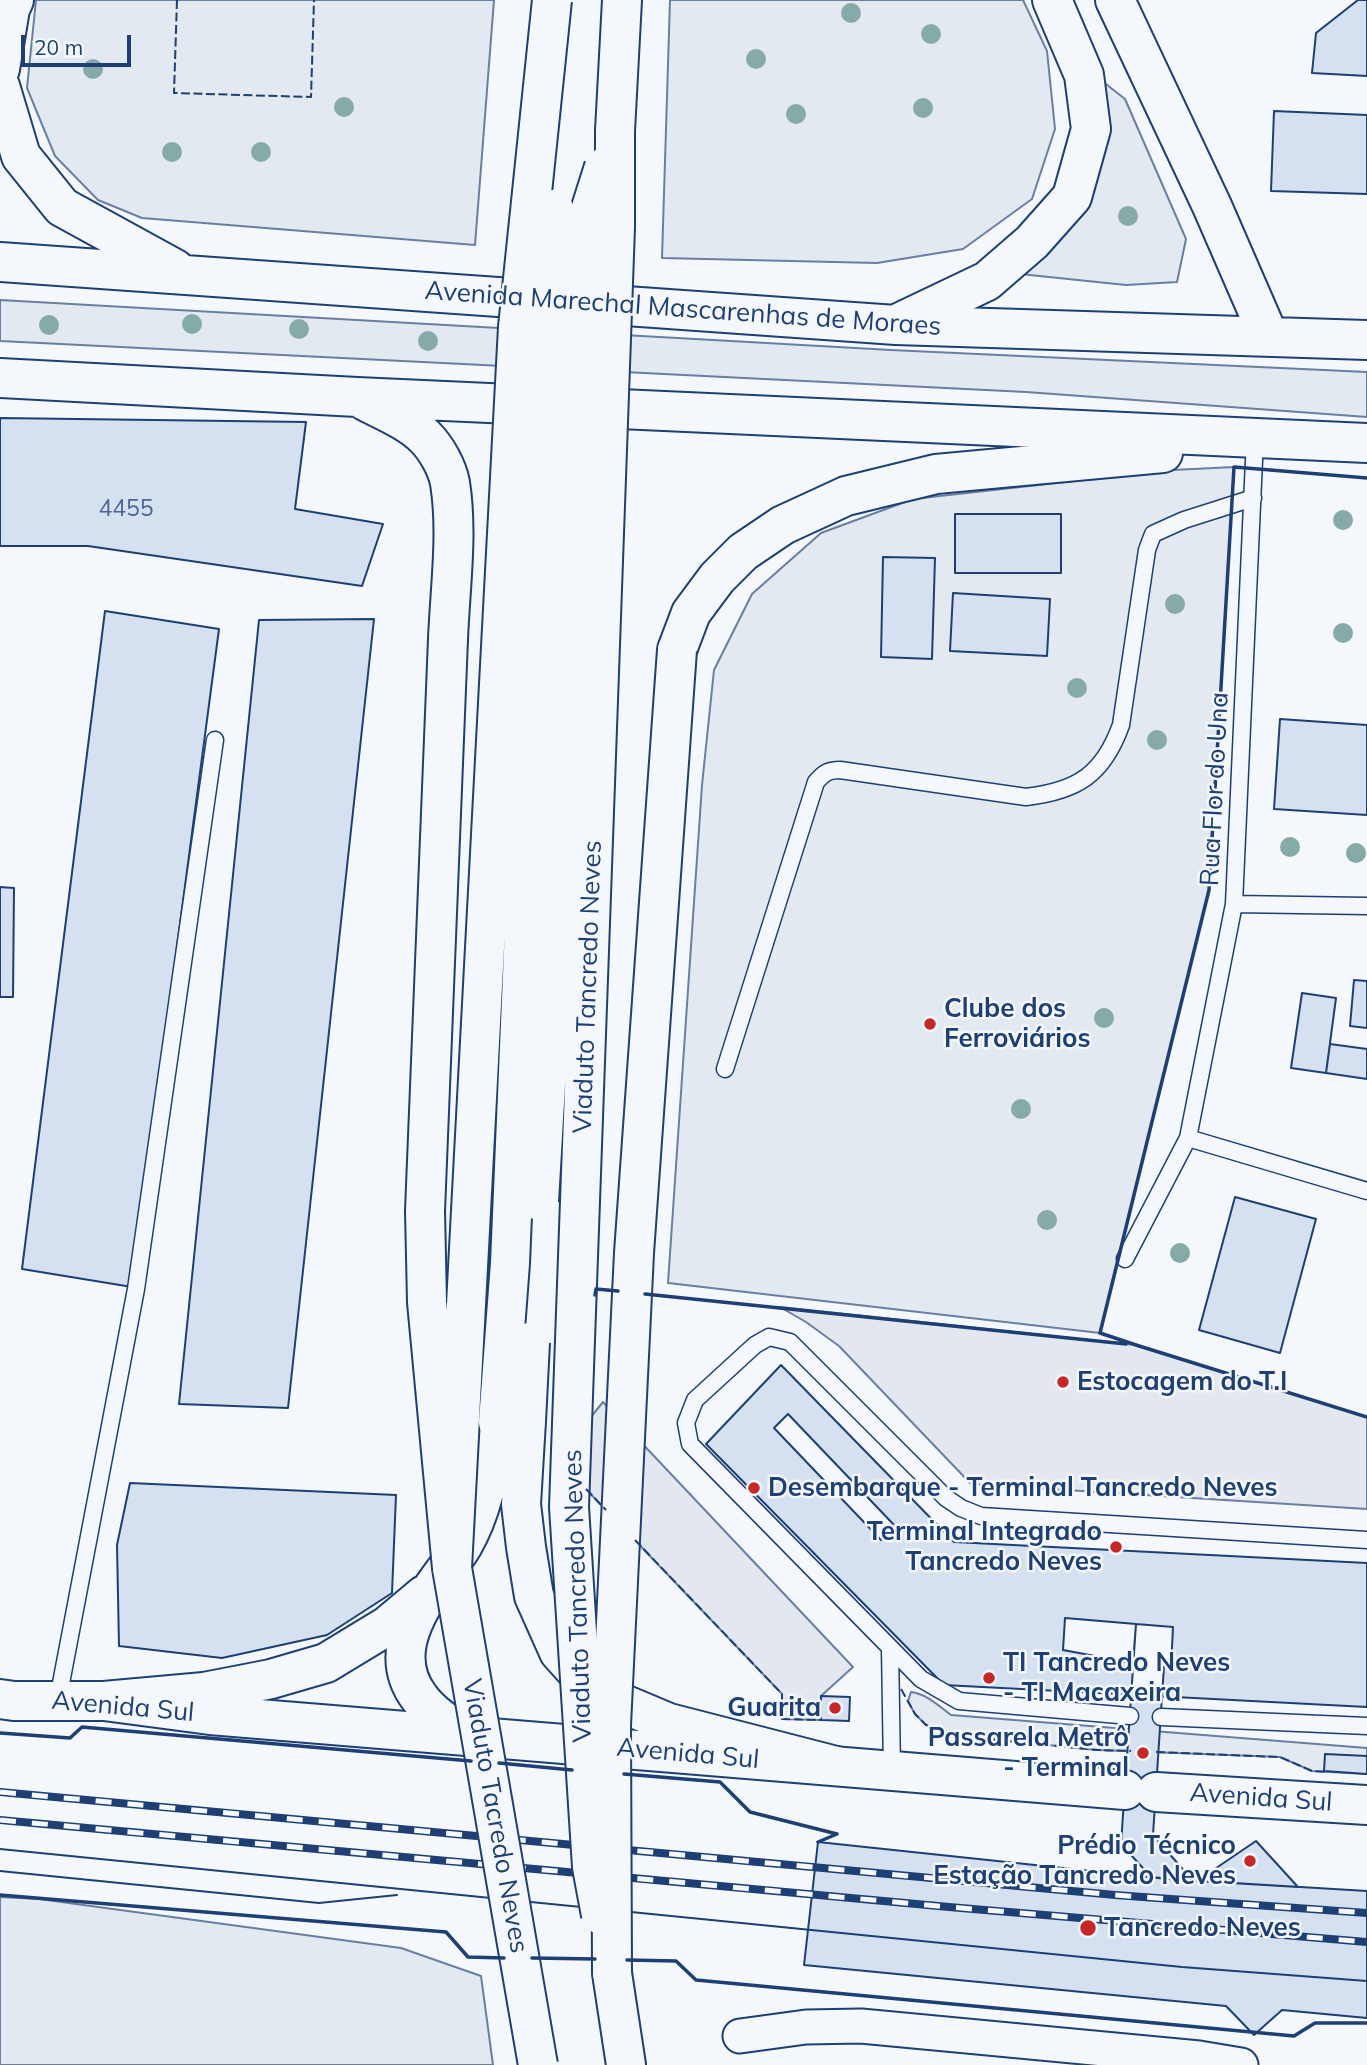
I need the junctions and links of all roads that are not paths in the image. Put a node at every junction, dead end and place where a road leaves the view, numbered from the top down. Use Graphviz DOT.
graph roads {
  1 [pos="14,0"];
  2 [pos="553,0"];
  3 [pos="622,0"];
  4 [pos="1052,0"];
  5 [pos="1115,0"];
  6 [pos="0,69"];
  7 [pos="0,86"];
  8 [pos="615,131"];
  9 [pos="0,262"];
  10 [pos="187,275"];
  11 [pos="896,325"];
  12 [pos="1269,337"];
  13 [pos="1367,340"];
  14 [pos="0,378"];
  15 [pos="356,397"];
  16 [pos="1255,438"];
  17 [pos="1367,443"];
  18 [pos="1253,498"];
  19 [pos="215,740"];
  20 [pos="1234,904"];
  21 [pos="1367,906"];
  22 [pos="725,1069"];
  23 [pos="1188,1138"];
  24 [pos="1367,1191"];
  25 [pos="1125,1259"];
  26 [pos="512,1422"];
  27 [pos="1367,1540"];
  28 [pos="442,1579"];
  29 [pos="890,1648"];
  30 [pos="0,1699"];
  31 [pos="58,1699"];
  32 [pos="104,1701"];
  33 [pos="1130,1716"];
  34 [pos="1161,1717"];
  35 [pos="1367,1726"];
  36 [pos="464,1735"];
  37 [pos="836,1766"];
  38 [pos="891,1770"];
  39 [pos="1367,1805"];
  40 [pos="612,1973"];
  41 [pos="740,2036"];
  42 [pos="538,2065"];
  43 [pos="626,2065"];
  44 [pos="1241,2065"];
  1 -- 6 [label="main road"];
  2 -- 26 [label="main road, bridge"];
  2 -- 28 [label="main road, bridge"];
  3 -- 8 [label="main road, Viaduto Tancredo Neves"];
  4 -- 11 [label="main road"];
  5 -- 12 [label="main road"];
  7 -- 10 [label="main road"];
  8 -- 26 [label="main road, bridge"];
  8 -- 40 [label="main road, Viaduto Tancredo Neves, bridge"];
  9 -- 10 [label="main road, Avenida Marechal Mascarenhas de Moraes"];
  10 -- 11 [label="main road, Avenida Marechal Mascarenhas de Moraes"];
  11 -- 12 [label="main road, Avenida Marechal Mascarenhas de Moraes"];
  12 -- 13 [label="main road, Avenida Marechal Mascarenhas de Moraes"];
  14 -- 15 [label="main road"];
  15 -- 16 [label="main road"];
  15 -- 28 [label="main road, bridge"];
  16 -- 17 [label="main road"];
  16 -- 18 [label="lane, Rua Flor do Una"];
  16 -- 40 [label="main road, bridge"];
  18 -- 20 [label="lane, Rua Flor do Una"];
  18 -- 22 [label="lane"];
  19 -- 31 [label="lane"];
  20 -- 21 [label="lane"];
  20 -- 23 [label="lane, Rua Flor do Una"];
  23 -- 24 [label="lane"];
  23 -- 25 [label="lane, Rua Flor do Una"];
  26 -- 28 [label="main road"];
  26 -- 37 [label="main road"];
  27 -- 29 [label="lane"];
  28 -- 32 [label="main road"];
  28 -- 36 [label="main road"];
  28 -- 42 [label="main road, Viaduto Tacredo Neves, bridge"];
  29 -- 33 [label="lane"];
  29 -- 38 [label="lane"];
  30 -- 31 [label="main road, Avenida Sul"];
  31 -- 32 [label="main road, Avenida Sul"];
  32 -- 36 [label="main road, Avenida Sul"];
  34 -- 35 [label="lane"];
  36 -- 37 [label="main road, Avenida Sul"];
  37 -- 38 [label="main road, Avenida Sul"];
  38 -- 39 [label="main road, Avenida Sul"];
  40 -- 43 [label="main road"];
  41 -- 44 [label="street"];
}
